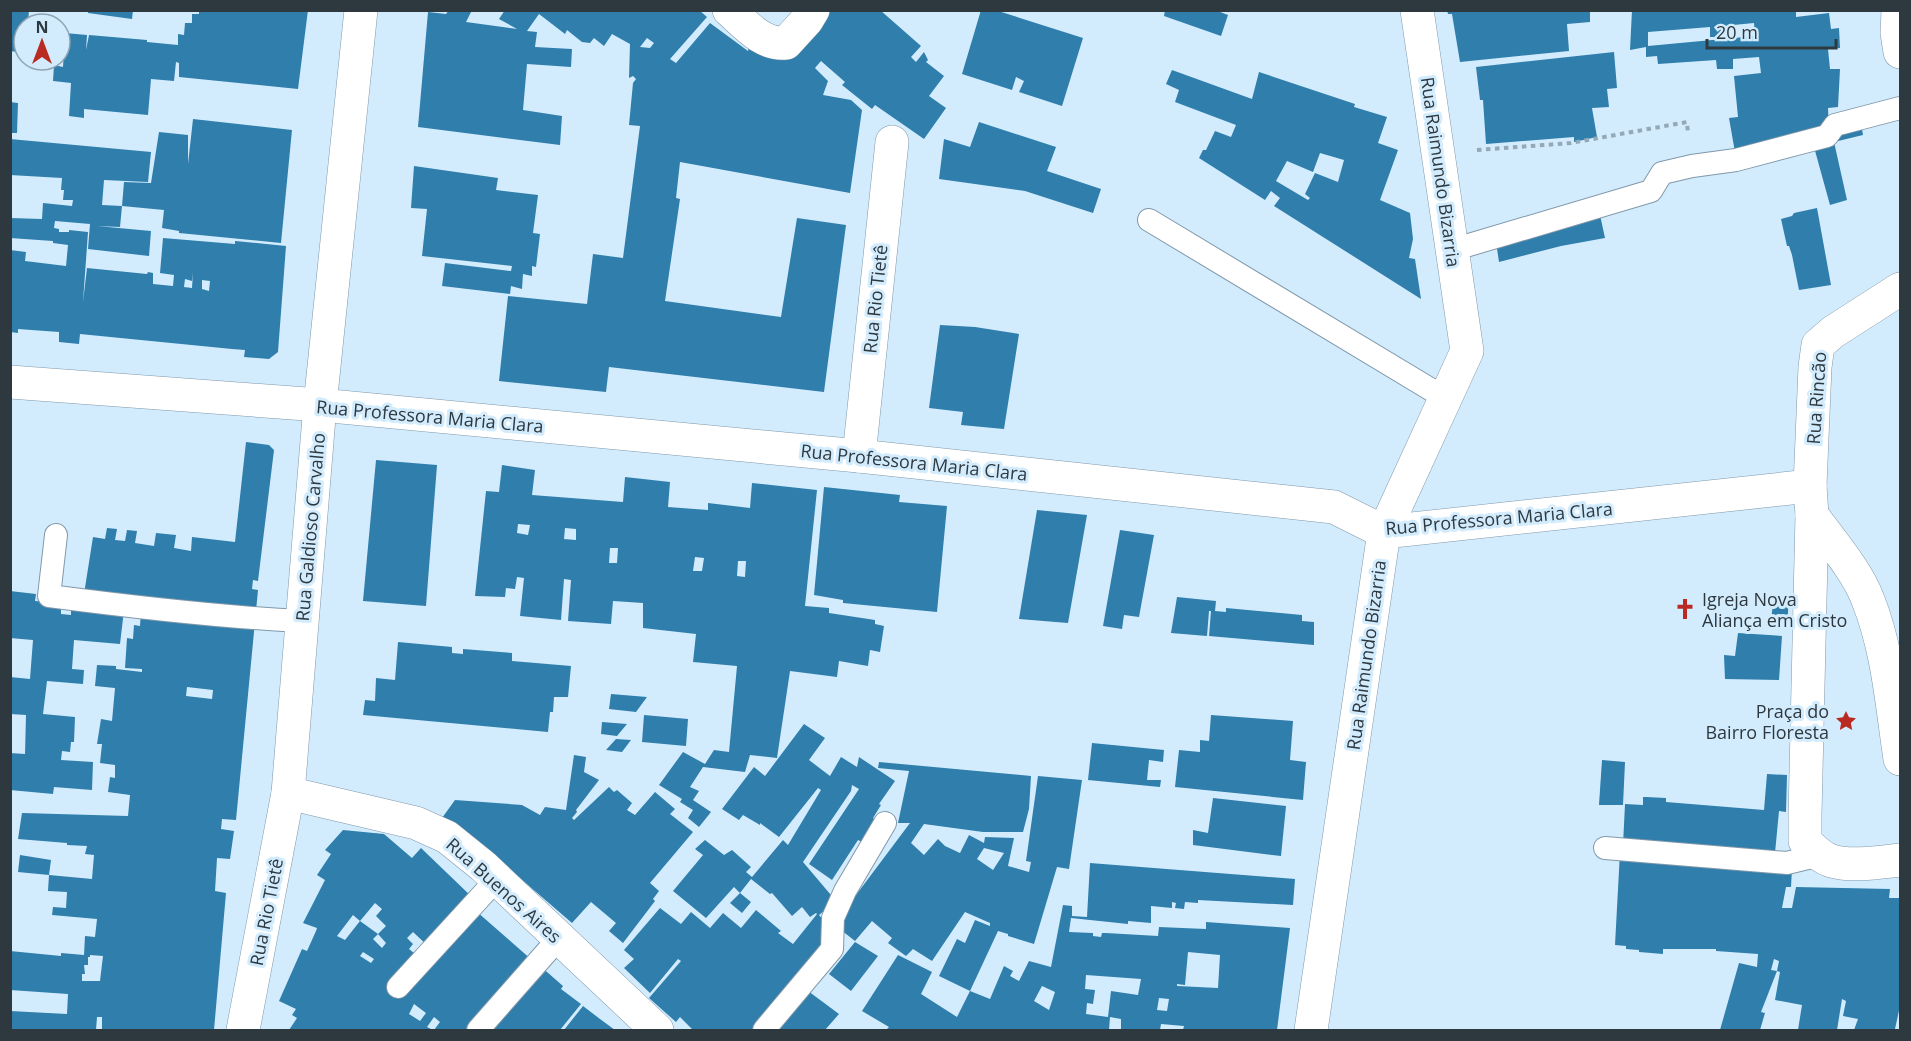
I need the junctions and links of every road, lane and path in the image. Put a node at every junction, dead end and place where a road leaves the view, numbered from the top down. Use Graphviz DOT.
graph roads {
  1 [pos="361,10"];
  2 [pos="729,10"];
  3 [pos="813,10"];
  4 [pos="1417,10"];
  5 [pos="1898,10"];
  6 [pos="1900,52"];
  7 [pos="1900,108"];
  8 [pos="892,142"];
  9 [pos="1437,153"];
  10 [pos="1692,166"];
  11 [pos="1149,220"];
  12 [pos="1452,250"];
  13 [pos="1900,289"];
  14 [pos="10,382"];
  15 [pos="1445,398"];
  16 [pos="320,405"];
  17 [pos="859,456"];
  18 [pos="1811,500"];
  19 [pos="1384,532"];
  20 [pos="56,535"];
  21 [pos="302,621"];
  22 [pos="1900,759"];
  23 [pos="288,793"];
  24 [pos="885,823"];
  25 [pos="1605,848"];
  26 [pos="1820,855"];
  27 [pos="1900,860"];
  28 [pos="496,880"];
  29 [pos="559,939"];
  30 [pos="398,987"];
  31 [pos="243,1030"];
  32 [pos="478,1030"];
  33 [pos="657,1030"];
  34 [pos="764,1030"];
  35 [pos="1311,1030"];
  1 -- 16 [label="street, Rua Galdioso Carvalho"];
  2 -- 3 [label="street"];
  4 -- 9 [label="street, Rua Raimundo Bizarria"];
  5 -- 6 [label="street"];
  7 -- 10 [label="lane"];
  8 -- 17 [label="street, Rua Rio Tietê"];
  9 -- 10 [label="path"];
  9 -- 12 [label="street, Rua Raimundo Bizarria"];
  10 -- 12 [label="lane"];
  11 -- 15 [label="lane"];
  12 -- 15 [label="street, Rua Raimundo Bizarria"];
  13 -- 18 [label="street, Rua Rincão"];
  14 -- 16 [label="street, Rua Professora Maria Clara"];
  15 -- 19 [label="street, Rua Raimundo Bizarria"];
  16 -- 17 [label="street, Rua Professora Maria Clara"];
  16 -- 21 [label="street, Rua Galdioso Carvalho"];
  17 -- 19 [label="street, Rua Professora Maria Clara"];
  18 -- 19 [label="street, Rua Professora Maria Clara"];
  18 -- 22 [label="street"];
  18 -- 26 [label="street, Rua Rincão"];
  19 -- 35 [label="street, Rua Raimundo Bizarria"];
  20 -- 21 [label="lane"];
  21 -- 23 [label="street, Rua Galdioso Carvalho"];
  23 -- 28 [label="street, Rua Buenos Aires"];
  23 -- 31 [label="street, Rua Rio Tietê"];
  24 -- 34 [label="lane"];
  25 -- 26 [label="lane"];
  26 -- 27 [label="street"];
  28 -- 29 [label="street, Rua Buenos Aires"];
  28 -- 30 [label="lane"];
  29 -- 32 [label="lane"];
  29 -- 33 [label="street, Rua Buenos Aires"];
}
